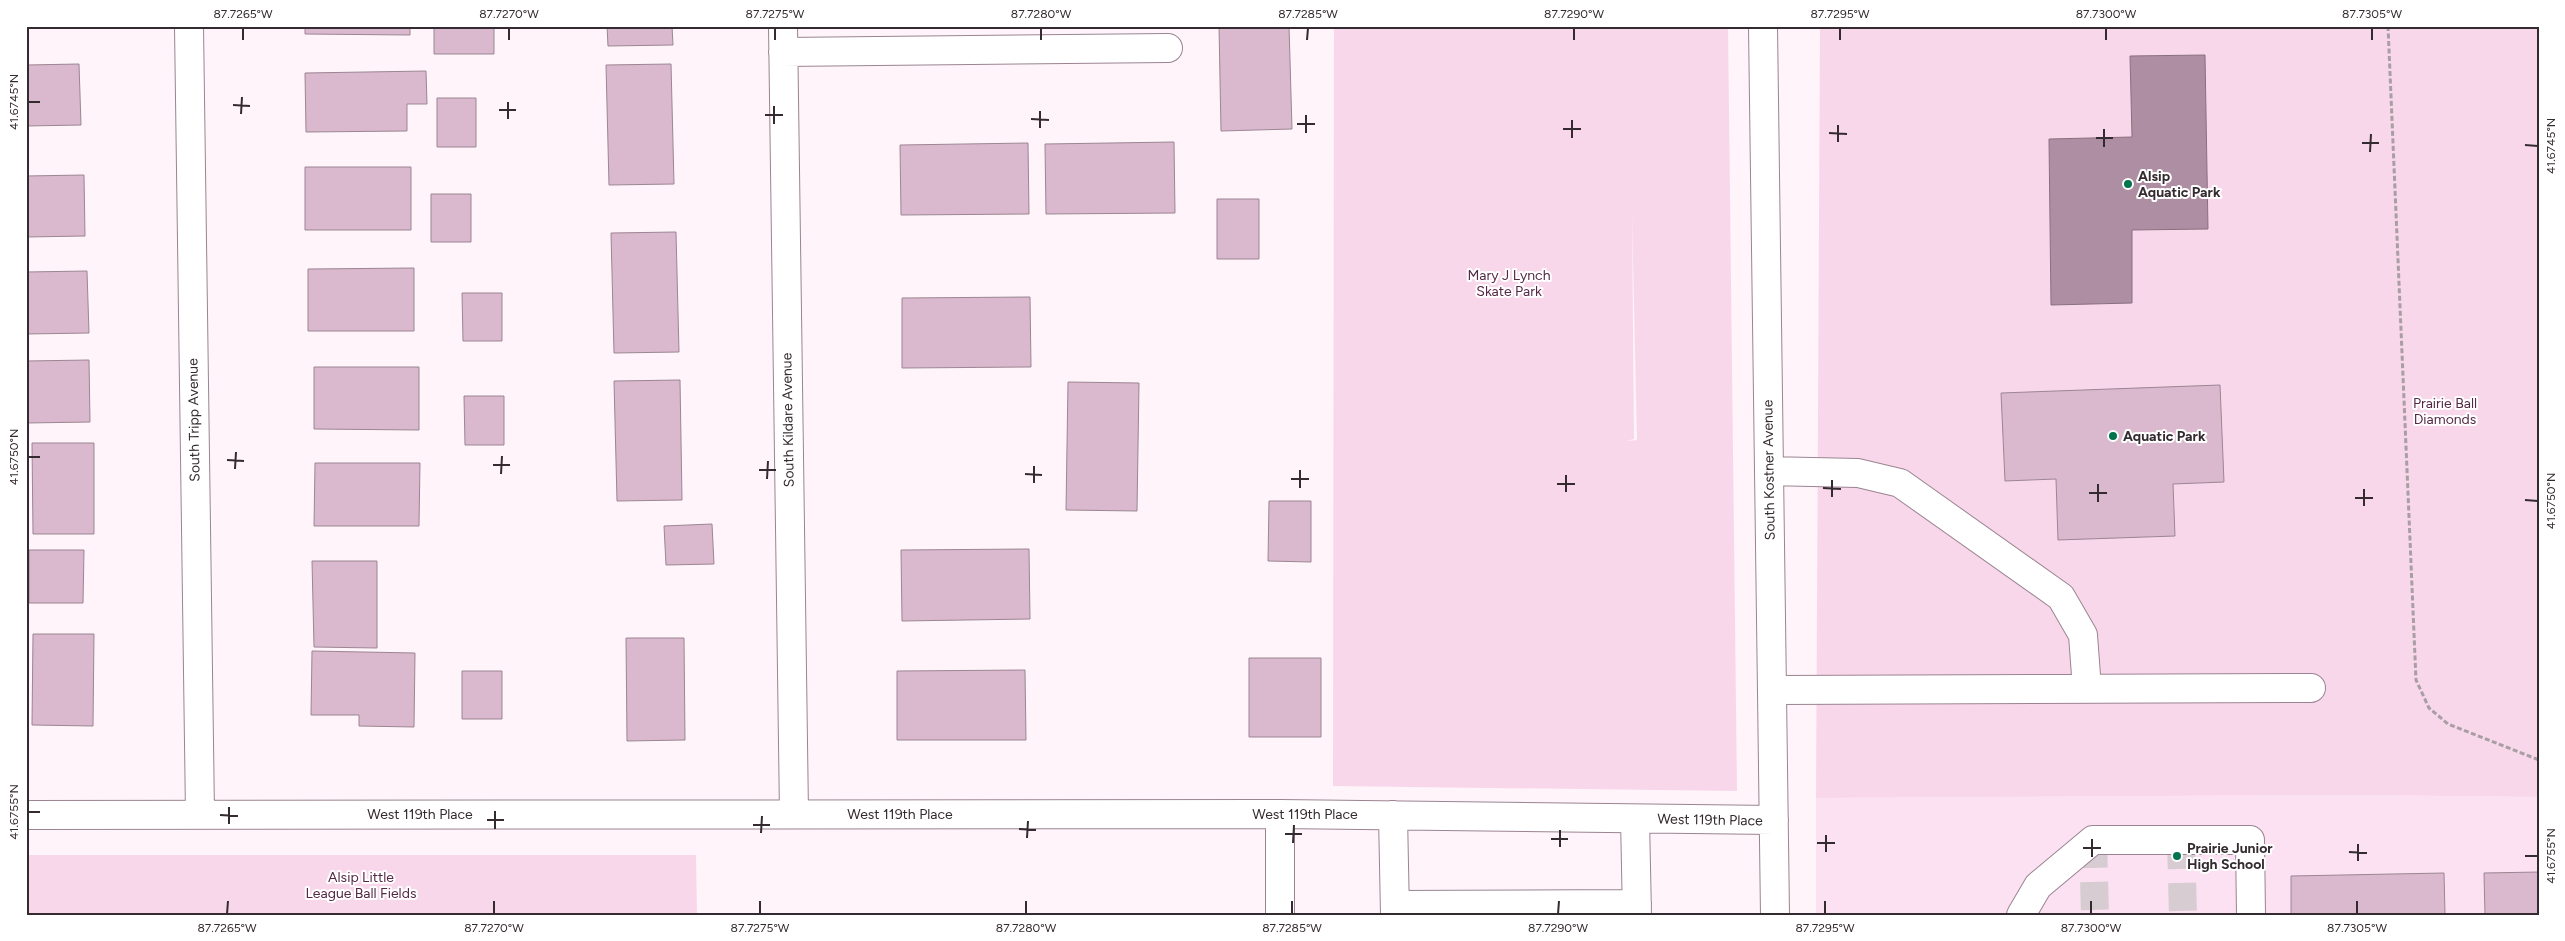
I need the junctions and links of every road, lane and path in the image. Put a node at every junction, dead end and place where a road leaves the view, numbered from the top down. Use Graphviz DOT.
graph roads {
  1 [pos="189,26"];
  2 [pos="1763,26"];
  3 [pos="2388,26"];
  4 [pos="783,39"];
  5 [pos="1168,48"];
  6 [pos="1770,471"];
  7 [pos="2311,688"];
  8 [pos="2087,689"];
  9 [pos="1772,690"];
  10 [pos="2539,760"];
  11 [pos="200,814"];
  12 [pos="794,814"];
  13 [pos="1280,814"];
  14 [pos="26,815"];
  15 [pos="1394,815"];
  16 [pos="1634,819"];
  17 [pos="1774,820"];
  18 [pos="1637,909"];
  19 [pos="1395,910"];
  20 [pos="1526,910"];
  21 [pos="1280,915"];
  22 [pos="1775,915"];
  23 [pos="2021,915"];
  24 [pos="2250,915"];
  1 -- 11 [label="street, South Tripp Avenue"];
  2 -- 6 [label="street, South Kostner Avenue"];
  3 -- 10 [label="path"];
  4 -- 5 [label="street"];
  4 -- 12 [label="street, South Kildare Avenue"];
  6 -- 8 [label="street"];
  6 -- 9 [label="street, South Kostner Avenue"];
  7 -- 8 [label="street"];
  8 -- 9 [label="street"];
  9 -- 17 [label="street, South Kostner Avenue"];
  11 -- 12 [label="street, West 119th Place"];
  11 -- 14 [label="street, West 119th Place"];
  12 -- 13 [label="street, West 119th Place"];
  13 -- 15 [label="street, West 119th Place"];
  13 -- 21 [label="street"];
  15 -- 16 [label="street, West 119th Place"];
  15 -- 19 [label="street"];
  16 -- 17 [label="street, West 119th Place"];
  16 -- 18 [label="street"];
  17 -- 22 [label="street, South Kostner Avenue"];
  18 -- 20 [label="street"];
  19 -- 20 [label="street"];
  23 -- 24 [label="street"];
}
